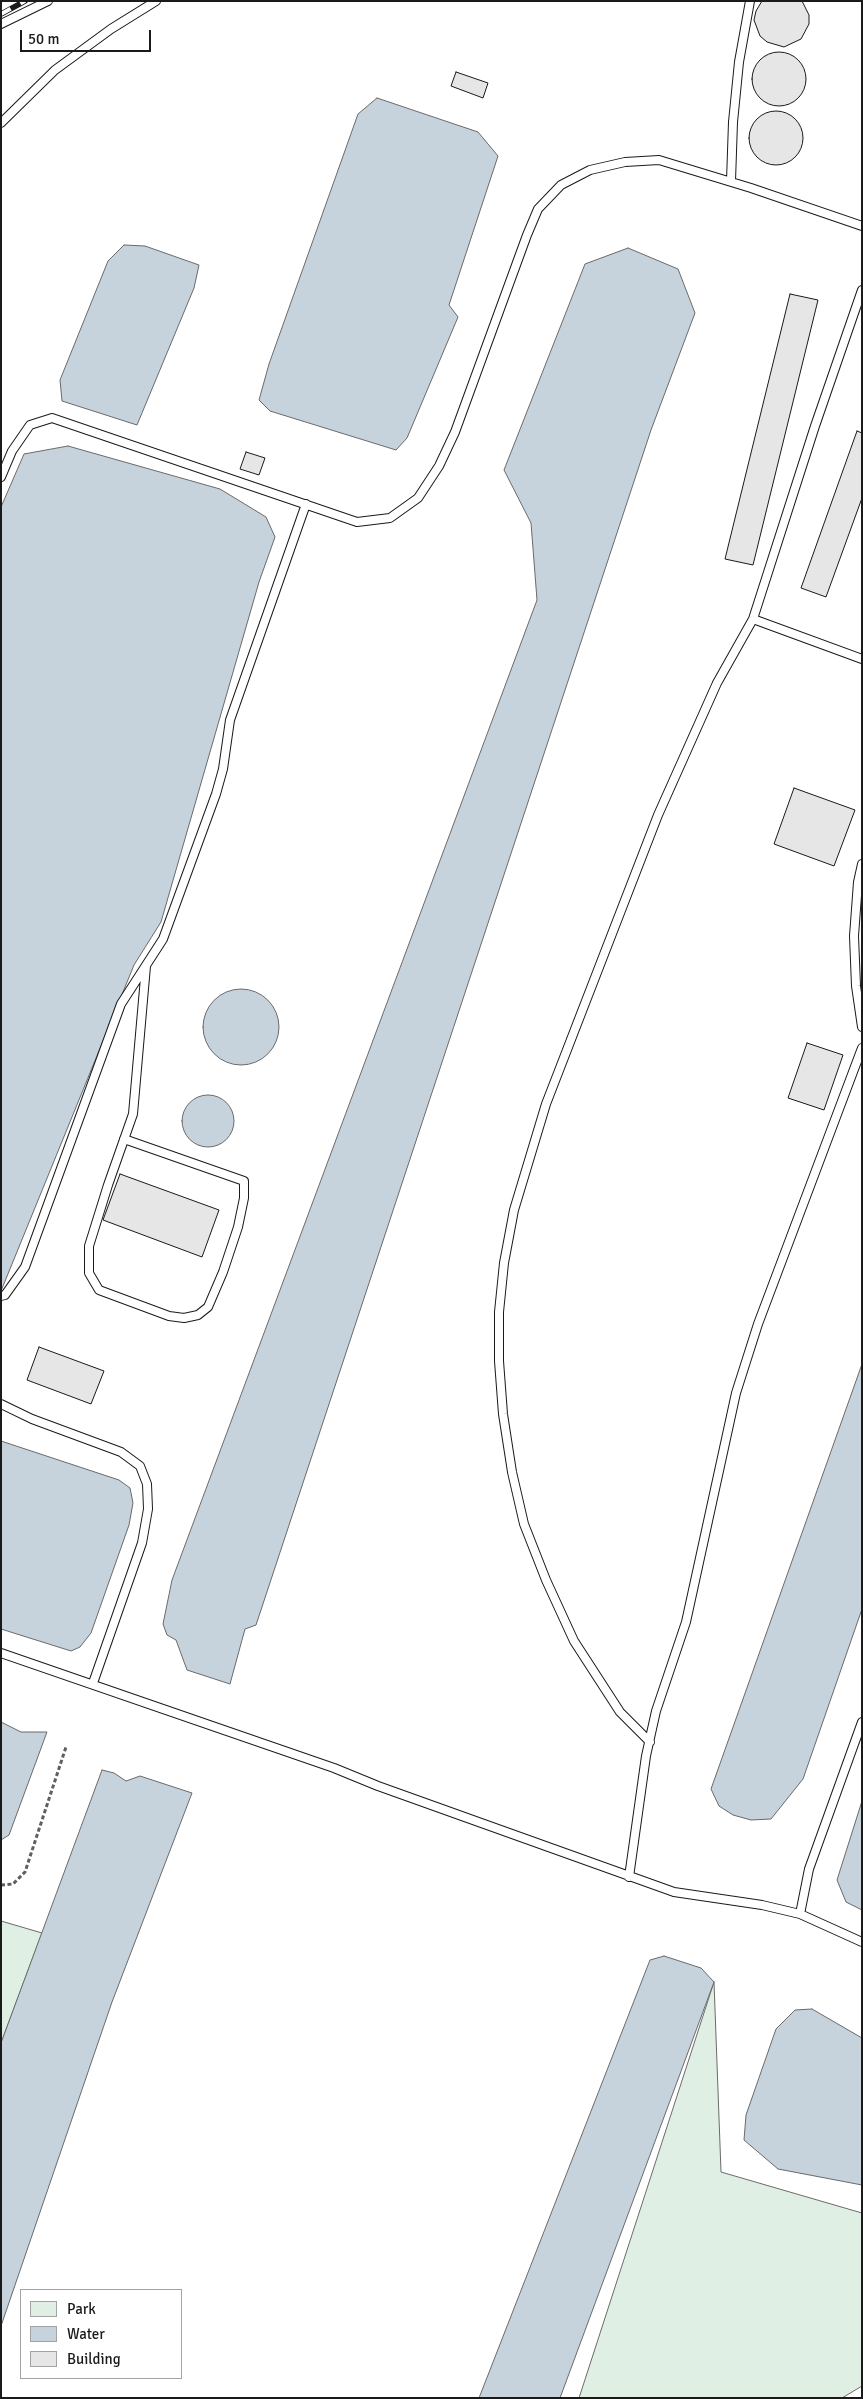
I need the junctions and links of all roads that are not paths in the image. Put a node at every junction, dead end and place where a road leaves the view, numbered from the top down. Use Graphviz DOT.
graph roads {
  1 [pos="48,1"];
  2 [pos="156,1"];
  3 [pos="750,1"];
  4 [pos="1,24"];
  5 [pos="1,123"];
  6 [pos="731,182"];
  7 [pos="862,226"];
  8 [pos="862,290"];
  9 [pos="1,477"];
  10 [pos="306,504"];
  11 [pos="753,619"];
  12 [pos="862,659"];
  13 [pos="862,864"];
  14 [pos="146,965"];
  15 [pos="862,1027"];
  16 [pos="862,1048"];
  17 [pos="124,1139"];
  18 [pos="1,1296"];
  19 [pos="1,1404"];
  20 [pos="1,1653"];
  21 [pos="93,1683"];
  22 [pos="861,1726"];
  23 [pos="650,1742"];
  24 [pos="629,1877"];
  25 [pos="800,1914"];
  26 [pos="862,1942"];
  1 -- 4 [label="lane"];
  2 -- 5 [label="lane"];
  3 -- 6 [label="lane"];
  6 -- 7 [label="lane"];
  6 -- 10 [label="lane"];
  8 -- 11 [label="lane"];
  9 -- 10 [label="lane"];
  10 -- 14 [label="lane"];
  11 -- 12 [label="lane"];
  11 -- 23 [label="lane"];
  13 -- 15 [label="lane"];
  14 -- 17 [label="lane"];
  14 -- 18 [label="lane"];
  16 -- 23 [label="lane"];
  17 -- 17 [label="lane"];
  19 -- 21 [label="lane"];
  20 -- 21 [label="lane"];
  21 -- 24 [label="lane"];
  22 -- 25 [label="lane"];
  23 -- 24 [label="lane"];
  24 -- 25 [label="lane"];
  25 -- 26 [label="lane"];
}
